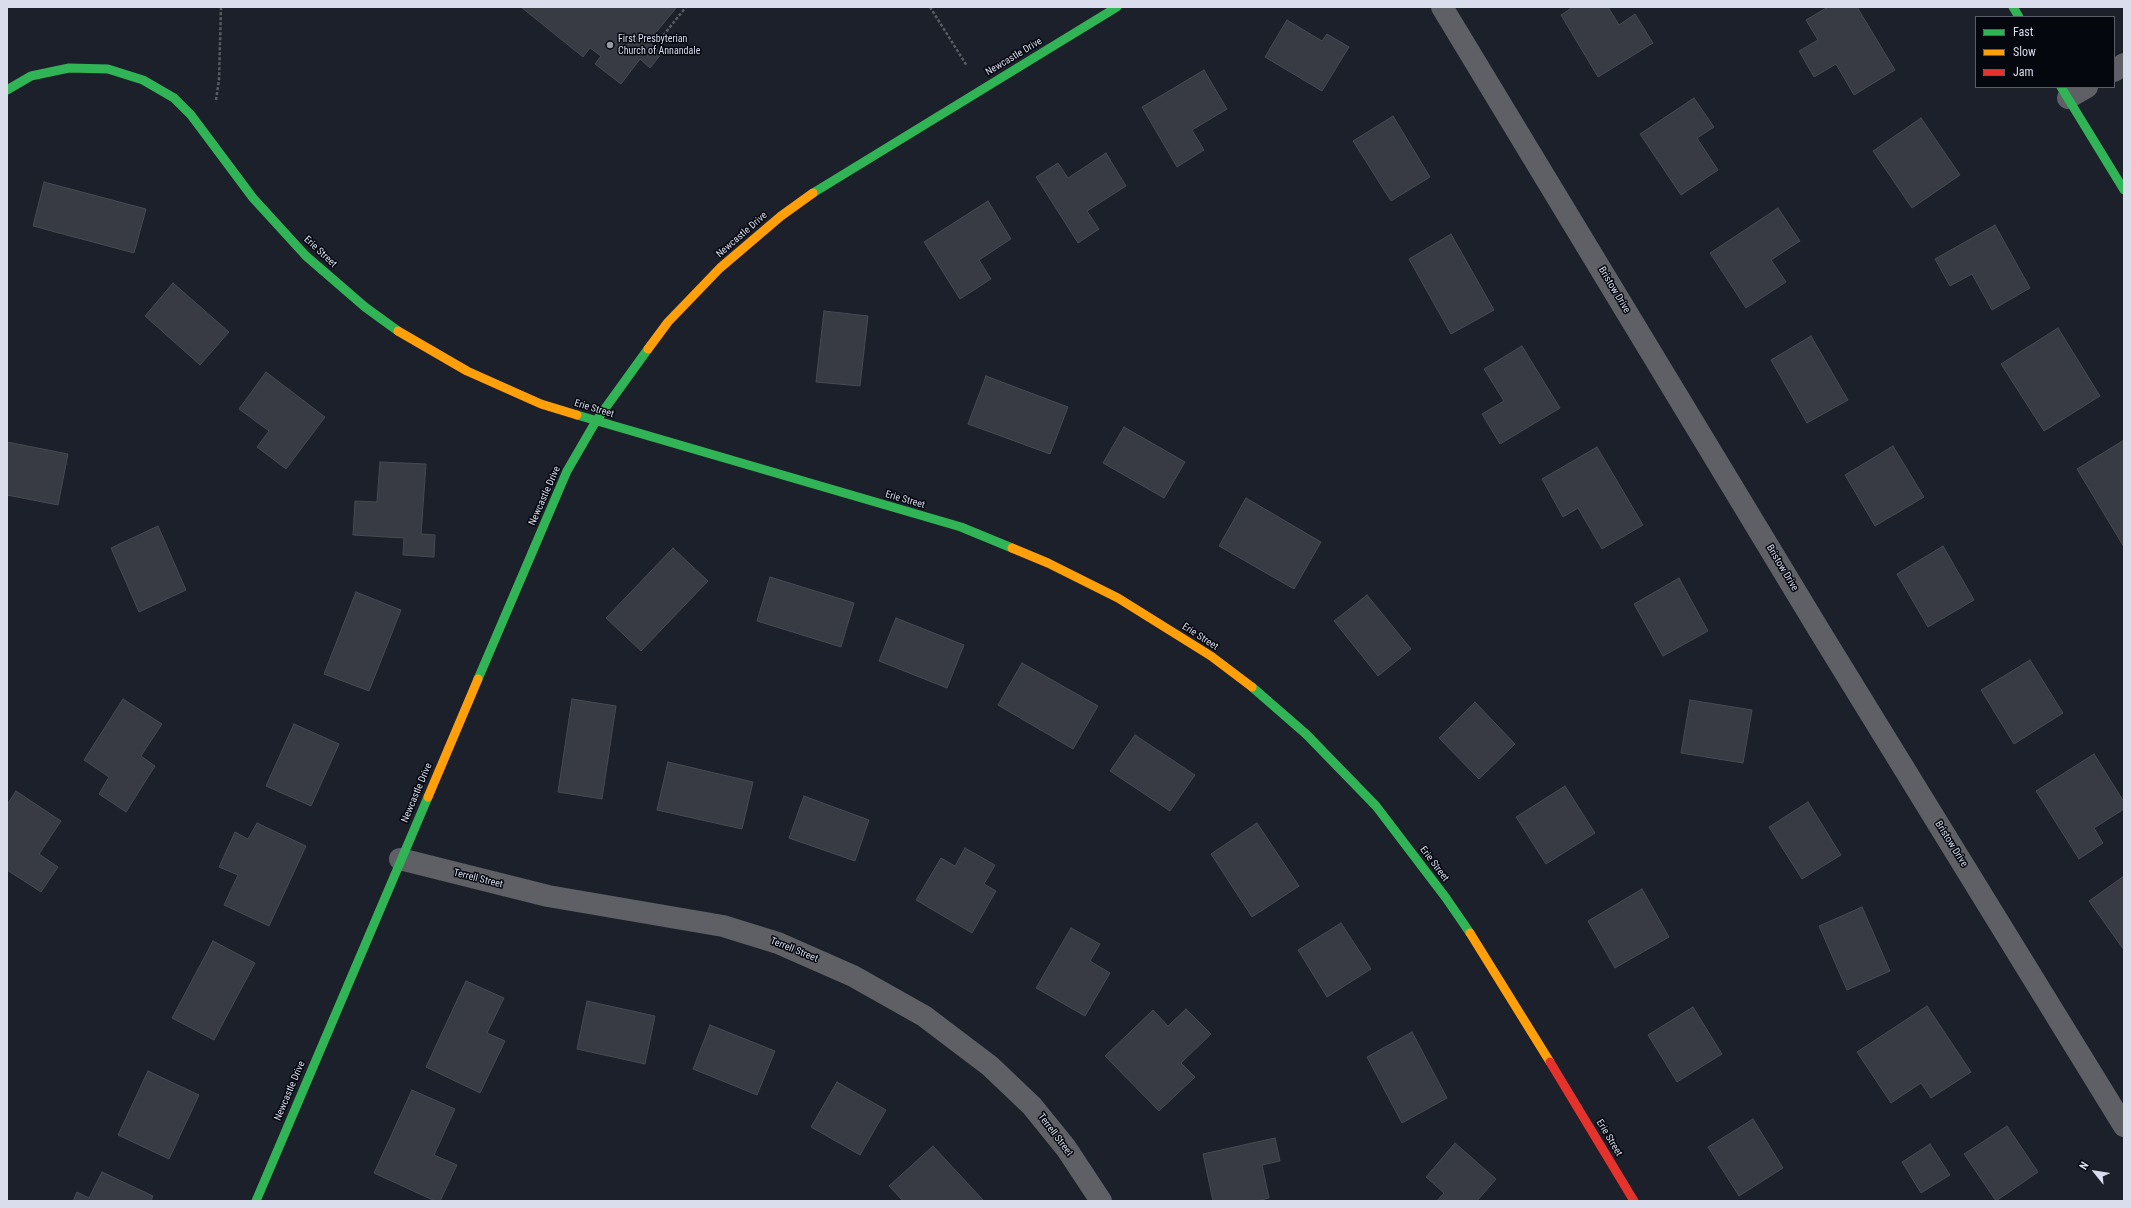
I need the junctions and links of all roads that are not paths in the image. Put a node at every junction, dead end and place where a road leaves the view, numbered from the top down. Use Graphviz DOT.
graph roads {
  1 [pos="1117,7"];
  2 [pos="1442,7"];
  3 [pos="2013,7"];
  4 [pos="2018,16"];
  5 [pos="2124,64"];
  6 [pos="2115,70"];
  7 [pos="2083,88"];
  8 [pos="7,90"];
  9 [pos="2065,93"];
  10 [pos="2124,190"];
  11 [pos="596,421"];
  12 [pos="400,859"];
  13 [pos="2124,1126"];
  14 [pos="256,1201"];
  15 [pos="1101,1201"];
  16 [pos="1634,1201"];
  1 -- 11 [label="street, Newcastle Drive"];
  2 -- 13 [label="street, Bristow Drive"];
  3 -- 4 [label="street"];
  5 -- 6 [label="street"];
  7 -- 9 [label="street"];
  8 -- 11 [label="street, Erie Street"];
  9 -- 10 [label="street"];
  11 -- 12 [label="street, Newcastle Drive"];
  11 -- 16 [label="street, Erie Street"];
  12 -- 14 [label="street, Newcastle Drive"];
  12 -- 15 [label="street, Terrell Street"];
}
